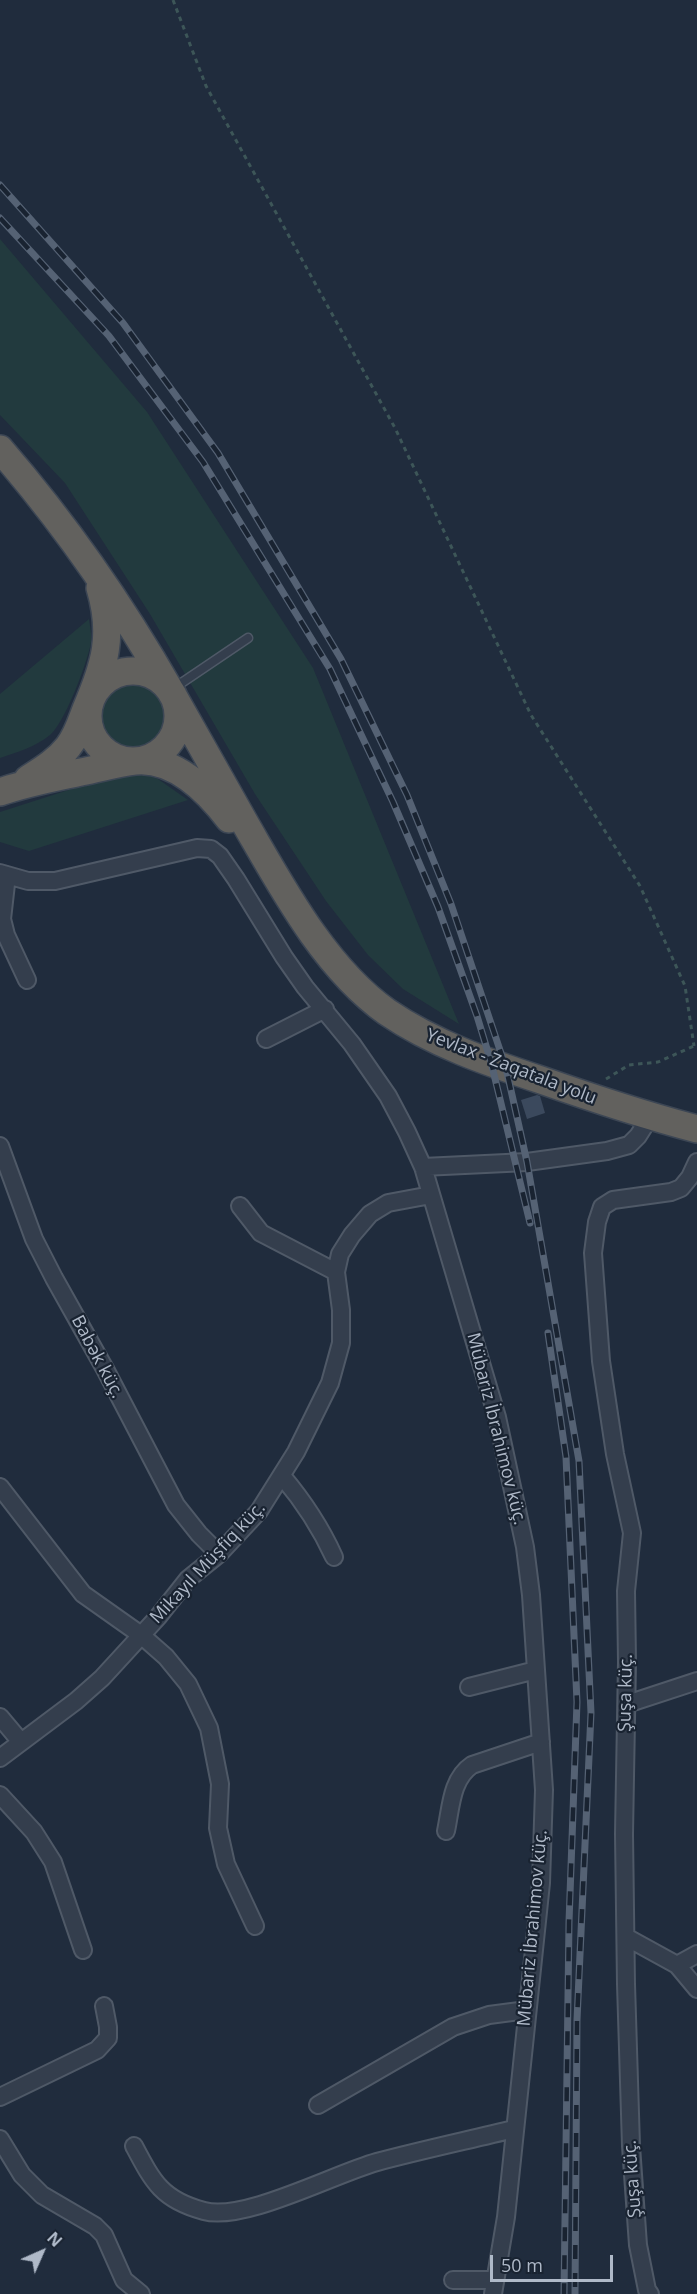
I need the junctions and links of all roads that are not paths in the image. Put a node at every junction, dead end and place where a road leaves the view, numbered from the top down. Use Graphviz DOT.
graph roads {
  1 [pos="0,449"];
  2 [pos="95,572"];
  3 [pos="248,638"];
  4 [pos="170,691"];
  5 [pos="90,700"];
  6 [pos="137,760"];
  7 [pos="10,788"];
  8 [pos="4,874"];
  9 [pos="279,884"];
  10 [pos="27,980"];
  11 [pos="325,1009"];
  12 [pos="266,1040"];
  13 [pos="650,1117"];
  14 [pos="697,1129"];
  15 [pos="0,1146"];
  16 [pos="697,1162"];
  17 [pos="423,1167"];
  18 [pos="431,1195"];
  19 [pos="240,1206"];
  20 [pos="336,1272"];
  21 [pos="282,1476"];
  22 [pos="0,1487"];
  23 [pos="219,1554"];
  24 [pos="334,1557"];
  25 [pos="141,1635"];
  26 [pos="536,1670"];
  27 [pos="697,1681"];
  28 [pos="469,1687"];
  29 [pos="627,1704"];
  30 [pos="0,1717"];
  31 [pos="21,1742"];
  32 [pos="541,1742"];
  33 [pos="0,1758"];
  34 [pos="0,1795"];
  35 [pos="446,1831"];
  36 [pos="255,1926"];
  37 [pos="626,1937"];
  38 [pos="83,1950"];
  39 [pos="697,1954"];
  40 [pos="677,1965"];
  41 [pos="697,1989"];
  42 [pos="104,2006"];
  43 [pos="527,2010"];
  44 [pos="0,2097"];
  45 [pos="318,2105"];
  46 [pos="514,2129"];
  47 [pos="0,2139"];
  48 [pos="134,2146"];
  49 [pos="453,2280"];
  50 [pos="494,2287"];
  51 [pos="141,2294"];
  52 [pos="650,2294"];
  1 -- 2 [label="highway"];
  2 -- 4 [label="highway"];
  2 -- 5 [label="highway"];
  3 -- 4 [label="lane"];
  4 -- 5 [label="highway"];
  4 -- 6 [label="highway"];
  4 -- 9 [label="highway"];
  5 -- 6 [label="highway"];
  5 -- 7 [label="highway"];
  6 -- 7 [label="highway"];
  6 -- 9 [label="highway"];
  8 -- 10 [label="street"];
  8 -- 11 [label="street, Mübariz İbrahimov küç."];
  9 -- 13 [label="highway, Yevlax - Zaqatala yolu"];
  11 -- 12 [label="street"];
  11 -- 17 [label="street, Mübariz İbrahimov küç."];
  13 -- 14 [label="highway, Yevlax - Zaqatala yolu"];
  13 -- 17 [label="street"];
  15 -- 23 [label="street, Babək küç."];
  16 -- 29 [label="street, Şuşa küç."];
  17 -- 18 [label="street, Mübariz İbrahimov küç."];
  18 -- 20 [label="street, Mikayıl Müşfiq küç."];
  18 -- 26 [label="street, Mübariz İbrahimov küç."];
  19 -- 20 [label="street"];
  20 -- 21 [label="street, Mikayıl Müşfiq küç."];
  21 -- 23 [label="street, Mikayıl Müşfiq küç."];
  21 -- 24 [label="street"];
  22 -- 25 [label="street"];
  23 -- 25 [label="street, Mikayıl Müşfiq küç."];
  25 -- 31 [label="street, Mikayıl Müşfiq küç."];
  25 -- 36 [label="street"];
  26 -- 28 [label="street"];
  26 -- 32 [label="street, Mübariz İbrahimov küç."];
  27 -- 29 [label="street"];
  29 -- 37 [label="street, Şuşa küç."];
  30 -- 31 [label="street"];
  31 -- 33 [label="street, Mikayıl Müşfiq küç."];
  32 -- 35 [label="street"];
  32 -- 43 [label="street, Mübariz İbrahimov küç."];
  34 -- 38 [label="street"];
  37 -- 40 [label="street"];
  37 -- 52 [label="street, Şuşa küç."];
  39 -- 40 [label="street"];
  40 -- 41 [label="street"];
  42 -- 44 [label="street"];
  43 -- 45 [label="street"];
  43 -- 46 [label="street, Mübariz İbrahimov küç."];
  46 -- 48 [label="street"];
  46 -- 50 [label="street, Mübariz İbrahimov küç."];
  47 -- 51 [label="street"];
  49 -- 50 [label="street"];
}
